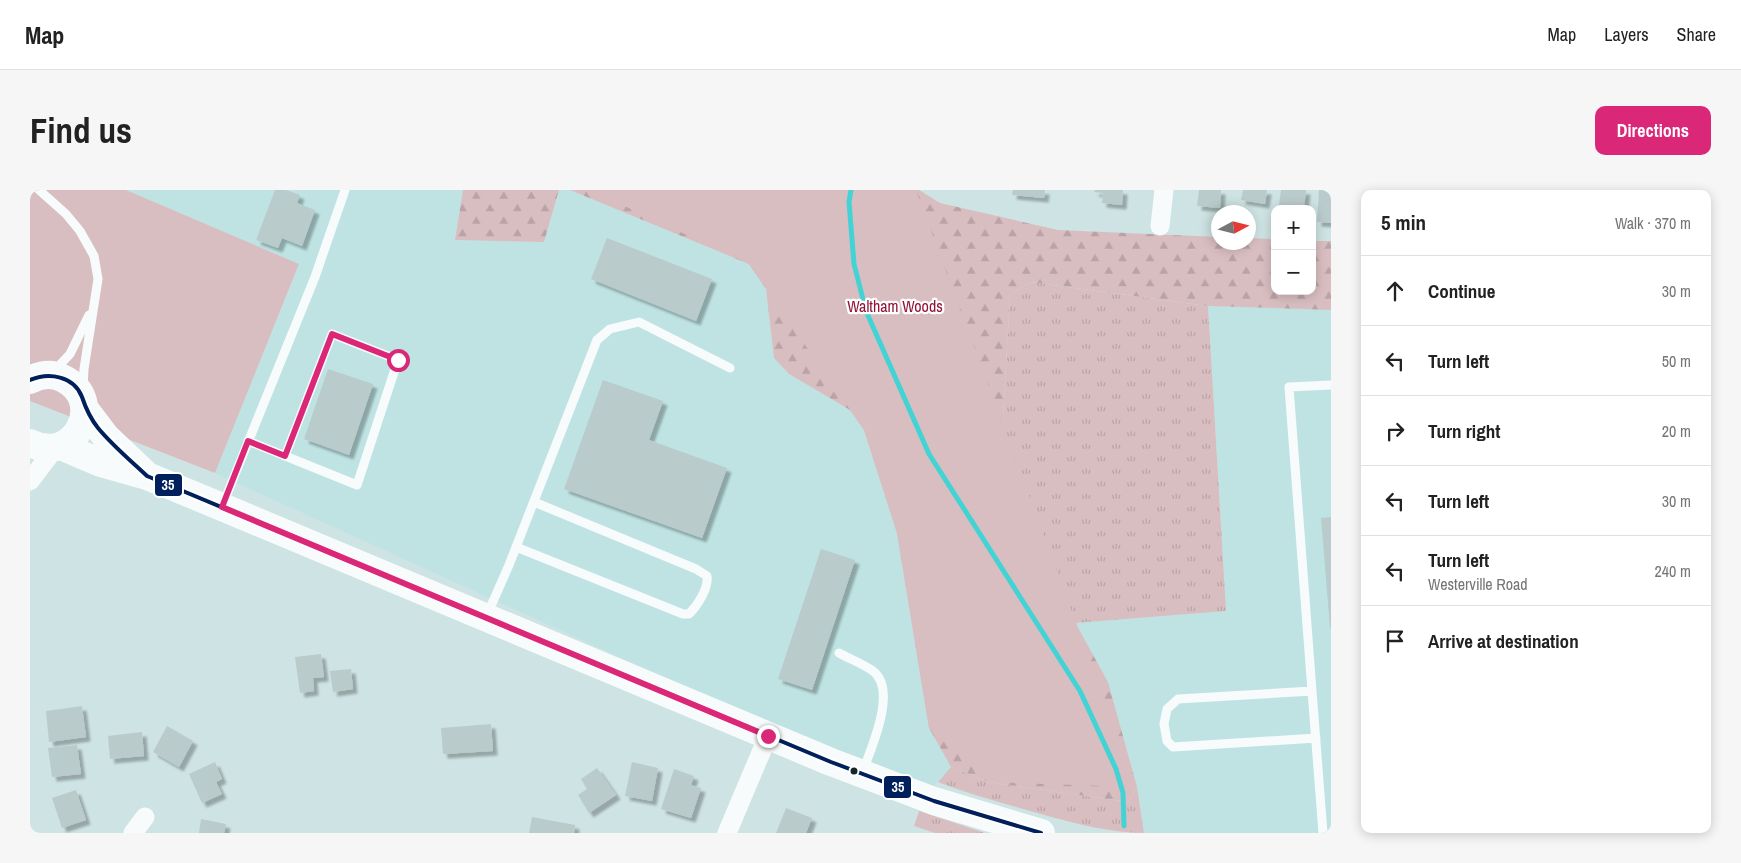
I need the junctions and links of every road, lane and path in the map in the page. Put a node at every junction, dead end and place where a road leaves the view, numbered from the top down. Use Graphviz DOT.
graph roads {
  1 [pos="39,190"];
  2 [pos="345,190"];
  3 [pos="1164,190"];
  4 [pos="1160,226"];
  5 [pos="93,305"];
  6 [pos="730,368"];
  7 [pos="40,377"];
  8 [pos="1331,385"];
  9 [pos="83,403"];
  10 [pos="248,441"];
  11 [pos="49,446"];
  12 [pos="285,456"];
  13 [pos="147,476"];
  14 [pos="30,481"];
  15 [pos="534,502"];
  16 [pos="222,507"];
  17 [pos="516,547"];
  18 [pos="486,618"];
  19 [pos="839,653"];
  20 [pos="1312,691"];
  21 [pos="768,736"];
  22 [pos="1316,738"];
  23 [pos="862,774"];
  24 [pos="145,817"];
  25 [pos="133,833"];
  26 [pos="726,833"];
  27 [pos="1041,833"];
  28 [pos="1323,833"];
  1 -- 5 [label="lane"];
  2 -- 10 [label="lane"];
  3 -- 4 [label="street"];
  5 -- 7 [label="lane"];
  5 -- 9 [label="lane"];
  6 -- 15 [label="lane"];
  7 -- 9 [label="main road"];
  8 -- 20 [label="lane"];
  9 -- 11 [label="main road"];
  9 -- 13 [label="main road"];
  10 -- 12 [label="lane"];
  10 -- 16 [label="lane"];
  11 -- 13 [label="main road"];
  11 -- 14 [label="street"];
  12 -- 12 [label="lane"];
  13 -- 16 [label="main road"];
  15 -- 17 [label="lane"];
  15 -- 17 [label="lane"];
  16 -- 18 [label="main road"];
  17 -- 18 [label="lane"];
  18 -- 21 [label="main road"];
  19 -- 23 [label="lane"];
  20 -- 22 [label="lane"];
  20 -- 22 [label="lane"];
  21 -- 23 [label="main road"];
  21 -- 26 [label="street"];
  22 -- 28 [label="lane"];
  23 -- 27 [label="main road"];
  24 -- 25 [label="street"];
}
